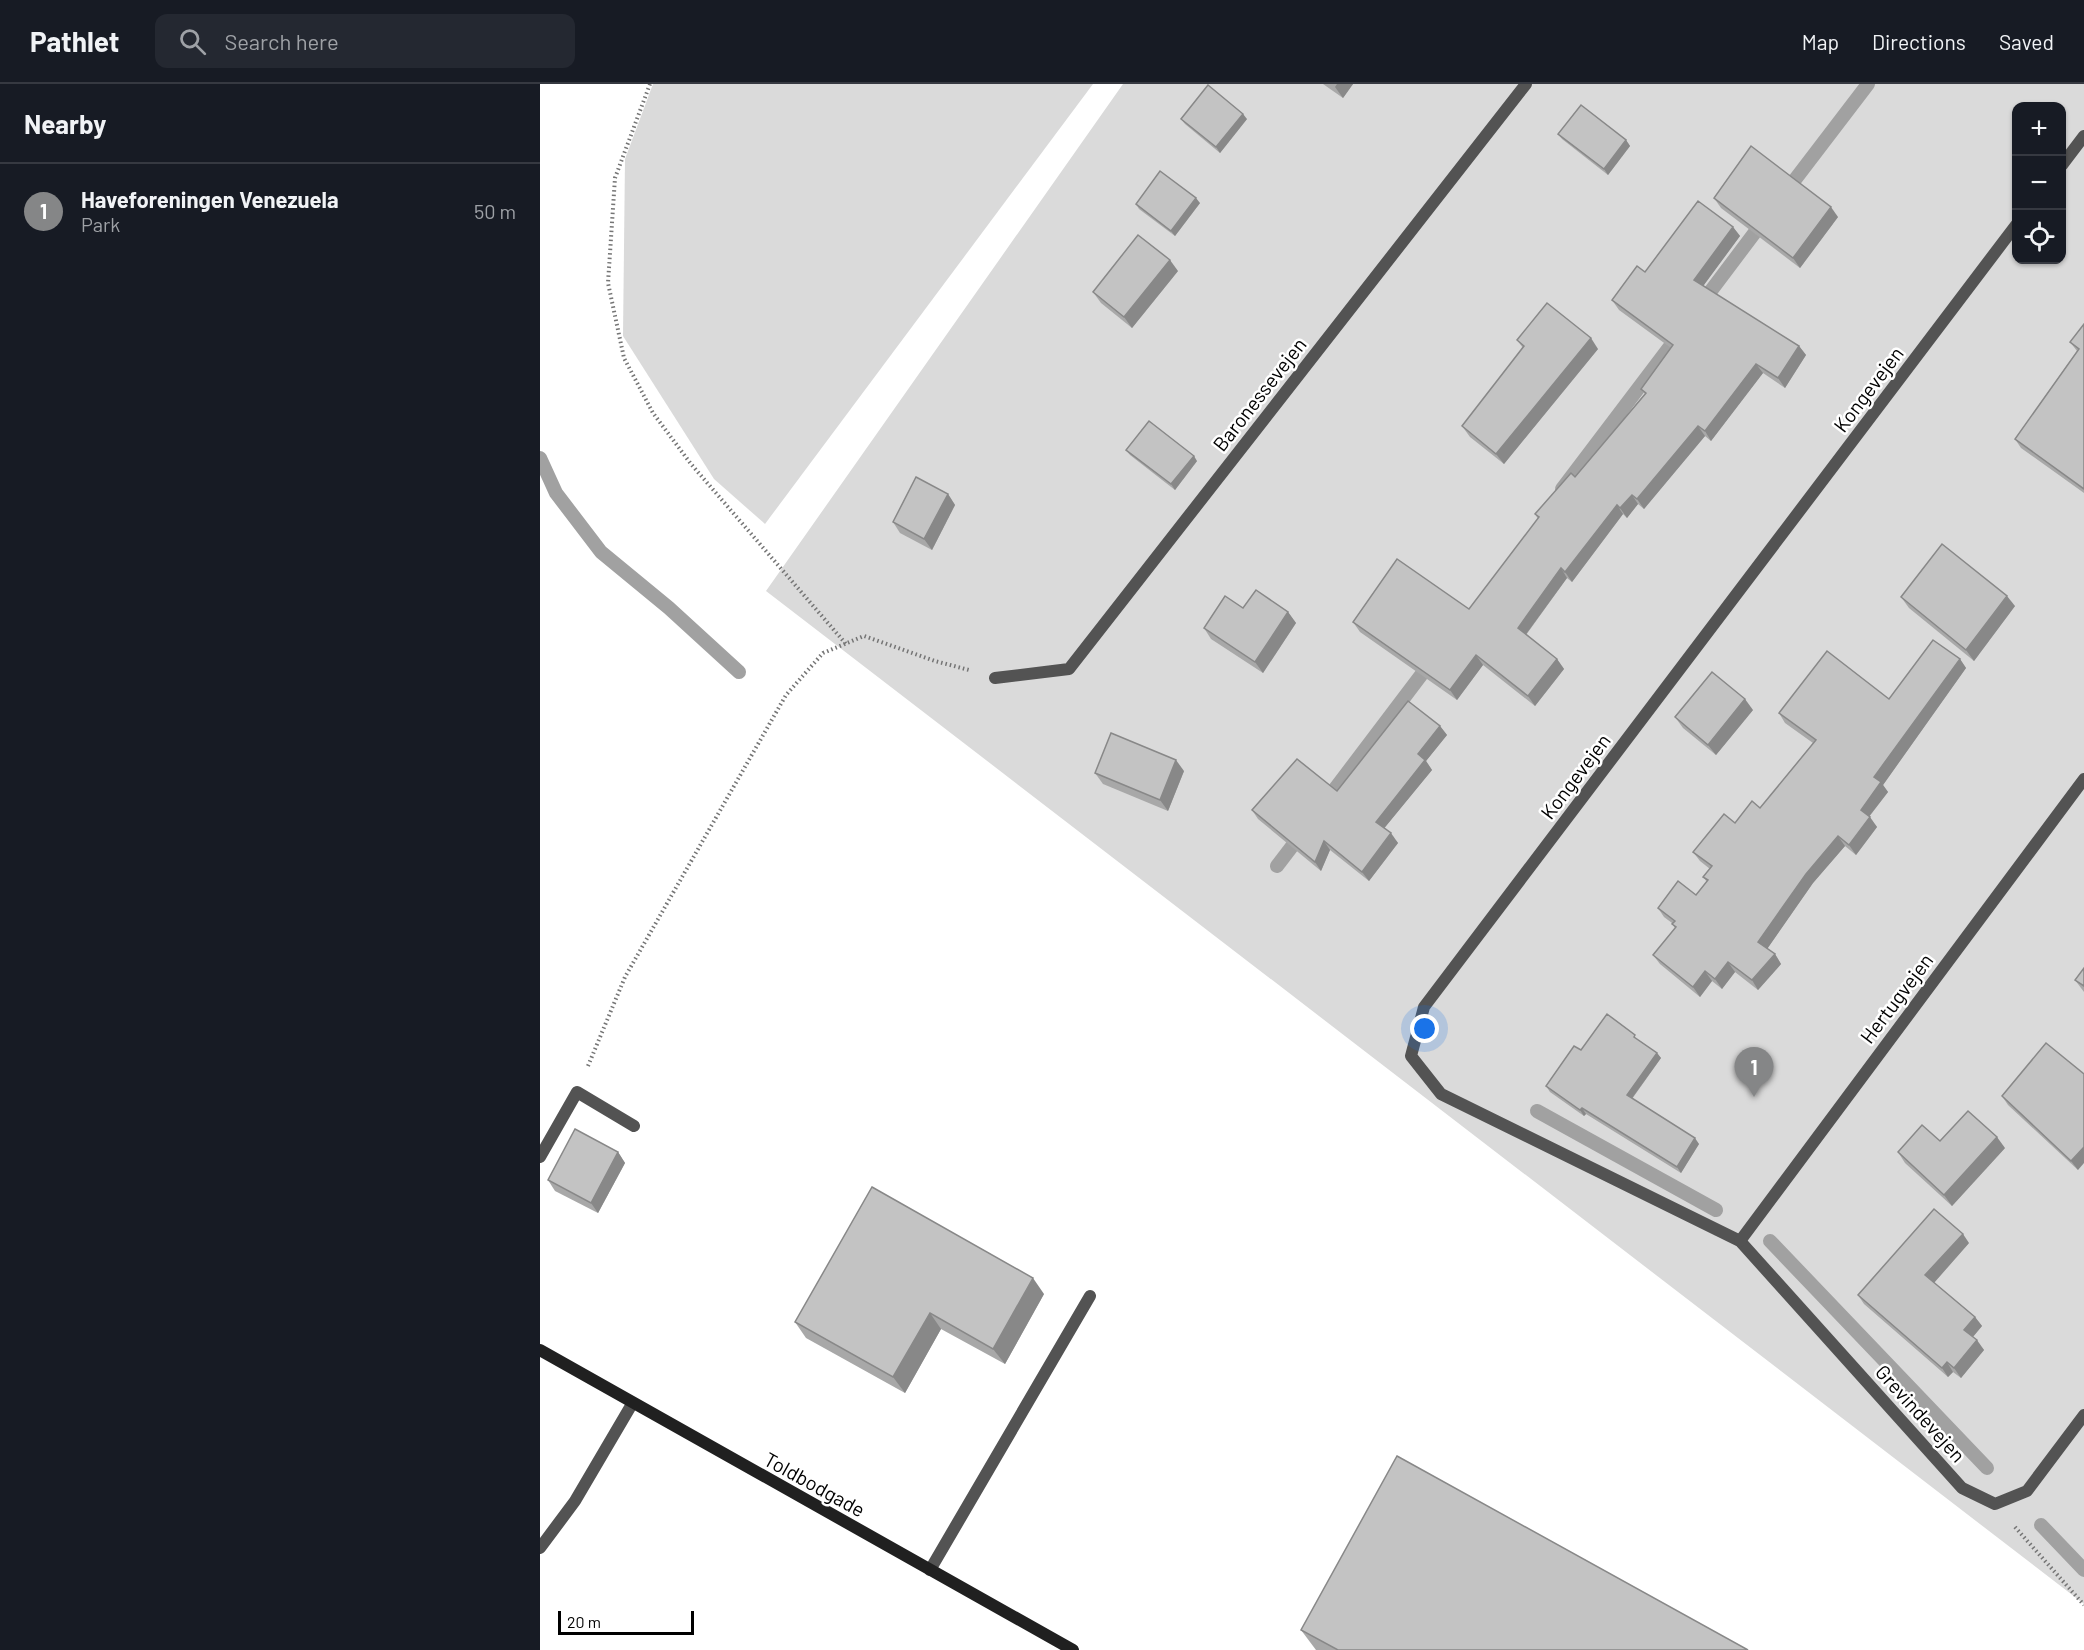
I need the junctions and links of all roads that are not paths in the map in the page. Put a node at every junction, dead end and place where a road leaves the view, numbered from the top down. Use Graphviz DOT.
graph roads {
  1 [pos="1526,84"];
  2 [pos="2084,135"];
  3 [pos="2066,158"];
  4 [pos="2012,230"];
  5 [pos="995,678"];
  6 [pos="2084,779"];
  7 [pos="634,1126"];
  8 [pos="540,1157"];
  9 [pos="1740,1241"];
  10 [pos="1090,1296"];
  11 [pos="540,1350"];
  12 [pos="632,1404"];
  13 [pos="2084,1415"];
  14 [pos="540,1548"];
  15 [pos="930,1570"];
  16 [pos="1073,1650"];
  1 -- 5 [label="street, Baronessevejen"];
  2 -- 3 [label="street"];
  4 -- 9 [label="street, Kongevejen"];
  6 -- 9 [label="street, Hertugvejen"];
  7 -- 8 [label="street"];
  9 -- 13 [label="street, Grevindevejen"];
  10 -- 15 [label="street"];
  11 -- 12 [label="street, Toldbodgade"];
  12 -- 14 [label="street"];
  12 -- 15 [label="street, Toldbodgade"];
  15 -- 16 [label="street, Toldbodgade"];
}
